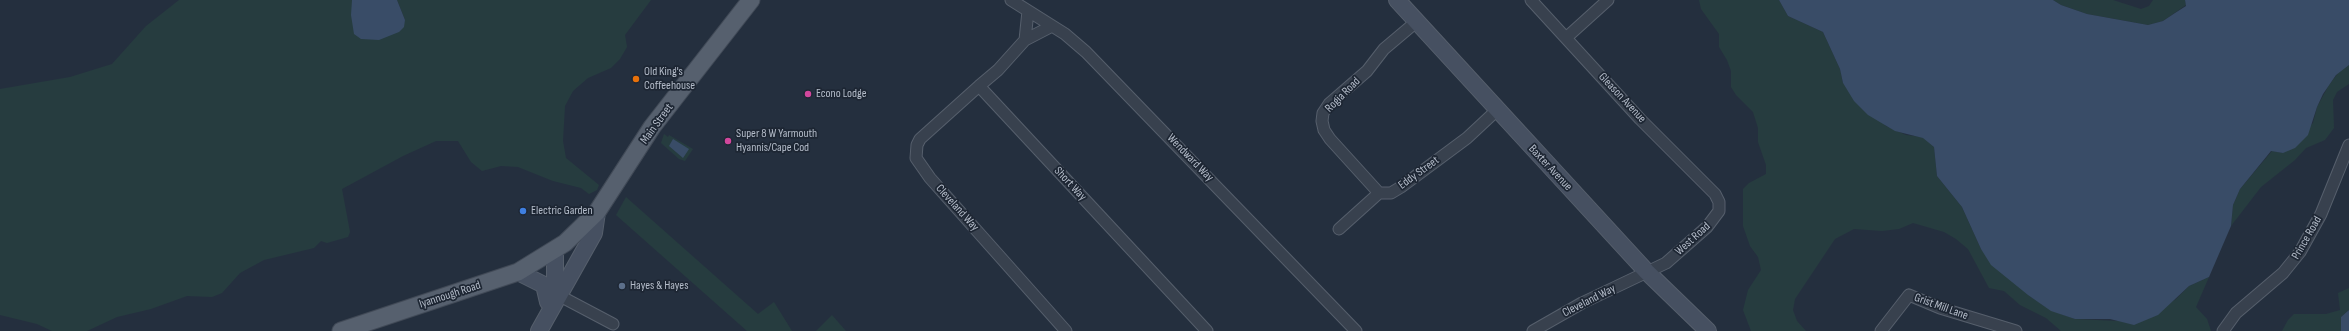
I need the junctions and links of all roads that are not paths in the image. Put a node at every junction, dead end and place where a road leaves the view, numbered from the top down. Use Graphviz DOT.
graph roads {
  1 [pos="750,0"];
  2 [pos="1011,0"];
  3 [pos="1397,0"];
  4 [pos="1532,0"];
  5 [pos="1608,0"];
  6 [pos="1028,11"];
  7 [pos="1416,22"];
  8 [pos="1052,26"];
  9 [pos="1567,38"];
  10 [pos="1025,40"];
  11 [pos="979,86"];
  12 [pos="1497,110"];
  13 [pos="2349,145"];
  14 [pos="1379,193"];
  15 [pos="1715,194"];
  16 [pos="597,212"];
  17 [pos="1339,229"];
  18 [pos="555,250"];
  19 [pos="518,272"];
  20 [pos="1647,272"];
  21 [pos="554,299"];
  22 [pos="613,324"];
  23 [pos="540,329"];
  24 [pos="341,331"];
  25 [pos="1066,331"];
  26 [pos="1206,331"];
  27 [pos="1356,331"];
  28 [pos="1532,331"];
  29 [pos="1708,331"];
  30 [pos="1881,331"];
  31 [pos="2016,331"];
  32 [pos="2223,331"];
  1 -- 16 [label="main road, Main Street"];
  2 -- 6 [label="street, Wendward Way"];
  3 -- 7 [label="street, Baxter Avenue"];
  4 -- 9 [label="street, Gleason Avenue"];
  5 -- 9 [label="street"];
  6 -- 8 [label="street, Wendward Way"];
  6 -- 10 [label="street"];
  7 -- 12 [label="street, Baxter Avenue"];
  7 -- 14 [label="street, Rogia Road"];
  8 -- 10 [label="street"];
  8 -- 27 [label="street, Wendward Way"];
  9 -- 15 [label="street, Gleason Avenue"];
  10 -- 11 [label="street"];
  11 -- 25 [label="street, Cleveland Way"];
  11 -- 26 [label="street, Short Way"];
  12 -- 14 [label="street, Eddy Street"];
  12 -- 20 [label="street, Baxter Avenue"];
  13 -- 32 [label="street, Prince Road"];
  14 -- 17 [label="street, Eddy Street"];
  15 -- 20 [label="street, West Road"];
  16 -- 18 [label="main road, Main Street"];
  16 -- 21 [label="street, Main Street"];
  18 -- 19 [label="main road, Iyannough Road"];
  18 -- 21 [label="street, Main Street"];
  19 -- 21 [label="street"];
  19 -- 24 [label="main road, Iyannough Road"];
  20 -- 28 [label="street, Cleveland Way"];
  20 -- 29 [label="street, Baxter Avenue"];
  21 -- 22 [label="street"];
  21 -- 23 [label="street, Main Street"];
  30 -- 31 [label="street, Grist Mill Lane"];
}
